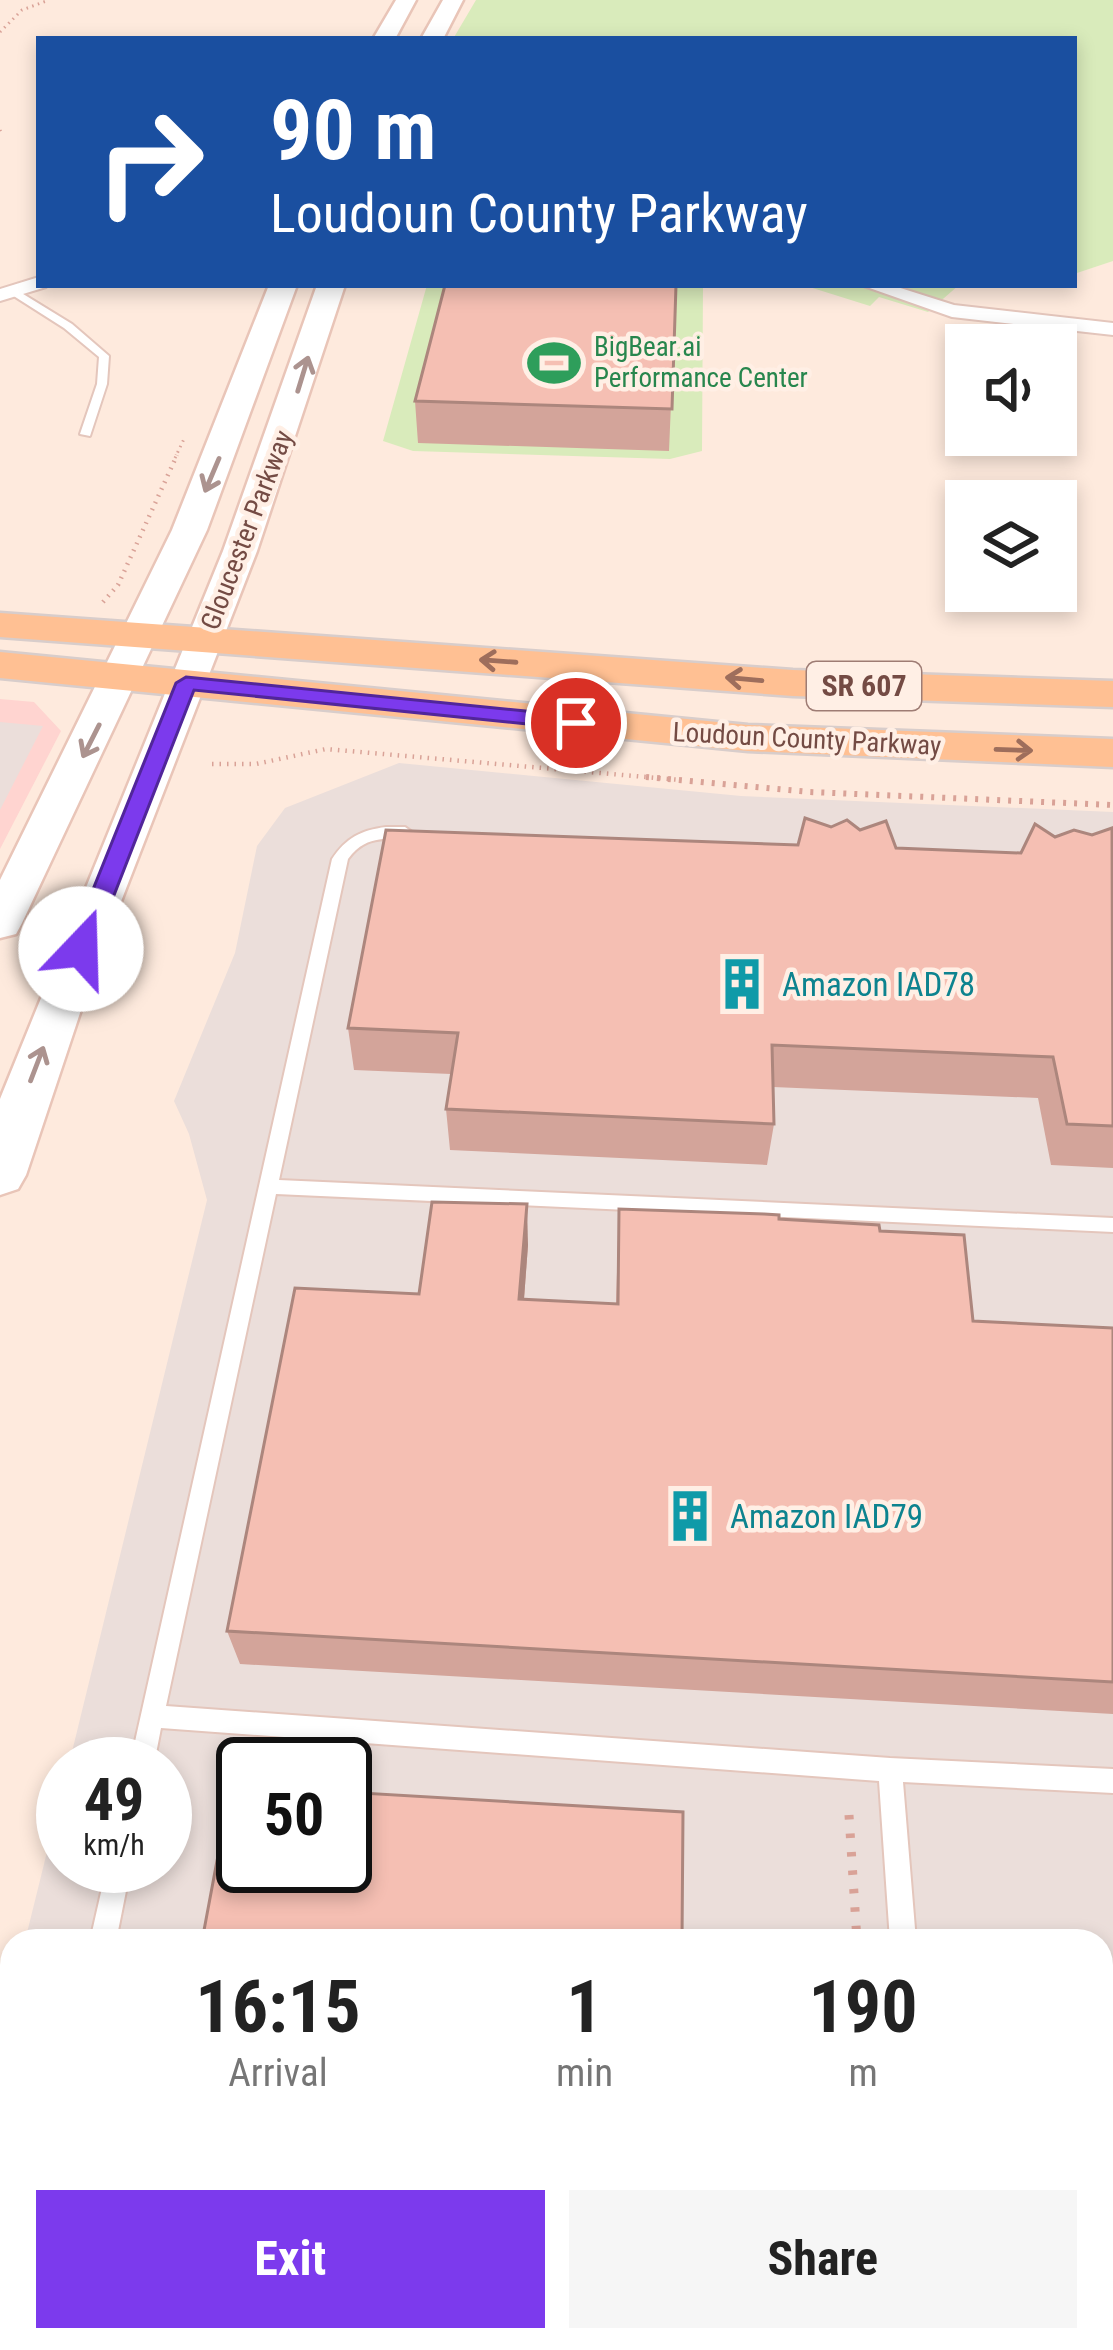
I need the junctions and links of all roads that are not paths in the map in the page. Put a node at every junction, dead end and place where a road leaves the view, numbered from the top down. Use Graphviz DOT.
graph roads {
  1 [pos="401,8"];
  2 [pos="448,8"];
  3 [pos="386,36"];
  4 [pos="434,36"];
  5 [pos="36,284"];
  6 [pos="282,288"];
  7 [pos="330,288"];
  8 [pos="880,288"];
  9 [pos="901,288"];
  10 [pos="6,293"];
  11 [pos="1046,323"];
  12 [pos="1113,328"];
  13 [pos="86,434"];
  14 [pos="0,626"];
  15 [pos="143,636"];
  16 [pos="205,642"];
  17 [pos="0,665"];
  18 [pos="124,677"];
  19 [pos="186,683"];
  20 [pos="1113,694"];
  21 [pos="1113,752"];
  22 [pos="430,833"];
  23 [pos="0,923"];
  24 [pos="0,1174"];
  25 [pos="270,1187"];
  26 [pos="1113,1225"];
  27 [pos="153,1716"];
  28 [pos="148,1737"];
  29 [pos="890,1769"];
  30 [pos="1113,1781"];
  31 [pos="113,1893"];
  32 [pos="106,1929"];
  33 [pos="902,1929"];
  1 -- 3 [label="main road"];
  2 -- 4 [label="main road"];
  5 -- 10 [label="street"];
  6 -- 15 [label="main road, Gloucester Parkway, one-way"];
  16 -- 7 [label="main road, Gloucester Parkway, one-way"];
  8 -- 11 [label="street"];
  9 -- 11 [label="street"];
  10 -- 13 [label="lane"];
  11 -- 12 [label="street"];
  14 -- 15 [label="main road, Loudoun County Parkway / SR 607"];
  15 -- 16 [label="main road, Loudoun County Parkway / SR 607"];
  15 -- 18 [label="main road, Gloucester Parkway"];
  16 -- 19 [label="main road, Gloucester Parkway"];
  20 -- 16 [label="main road, Loudoun County Parkway / SR 607, one-way"];
  17 -- 18 [label="main road, Loudoun County Parkway / SR 607"];
  18 -- 19 [label="main road, Loudoun County Parkway / SR 607"];
  18 -- 23 [label="main road, Gloucester Parkway, one-way"];
  19 -- 21 [label="main road, Loudoun County Parkway / SR 607, one-way"];
  24 -- 19 [label="main road, Gloucester Parkway, one-way"];
  22 -- 25 [label="lane"];
  25 -- 26 [label="lane"];
  25 -- 27 [label="lane"];
  27 -- 28 [label="lane"];
  27 -- 29 [label="lane"];
  29 -- 30 [label="lane"];
  29 -- 33 [label="lane"];
  31 -- 32 [label="lane"];
}
